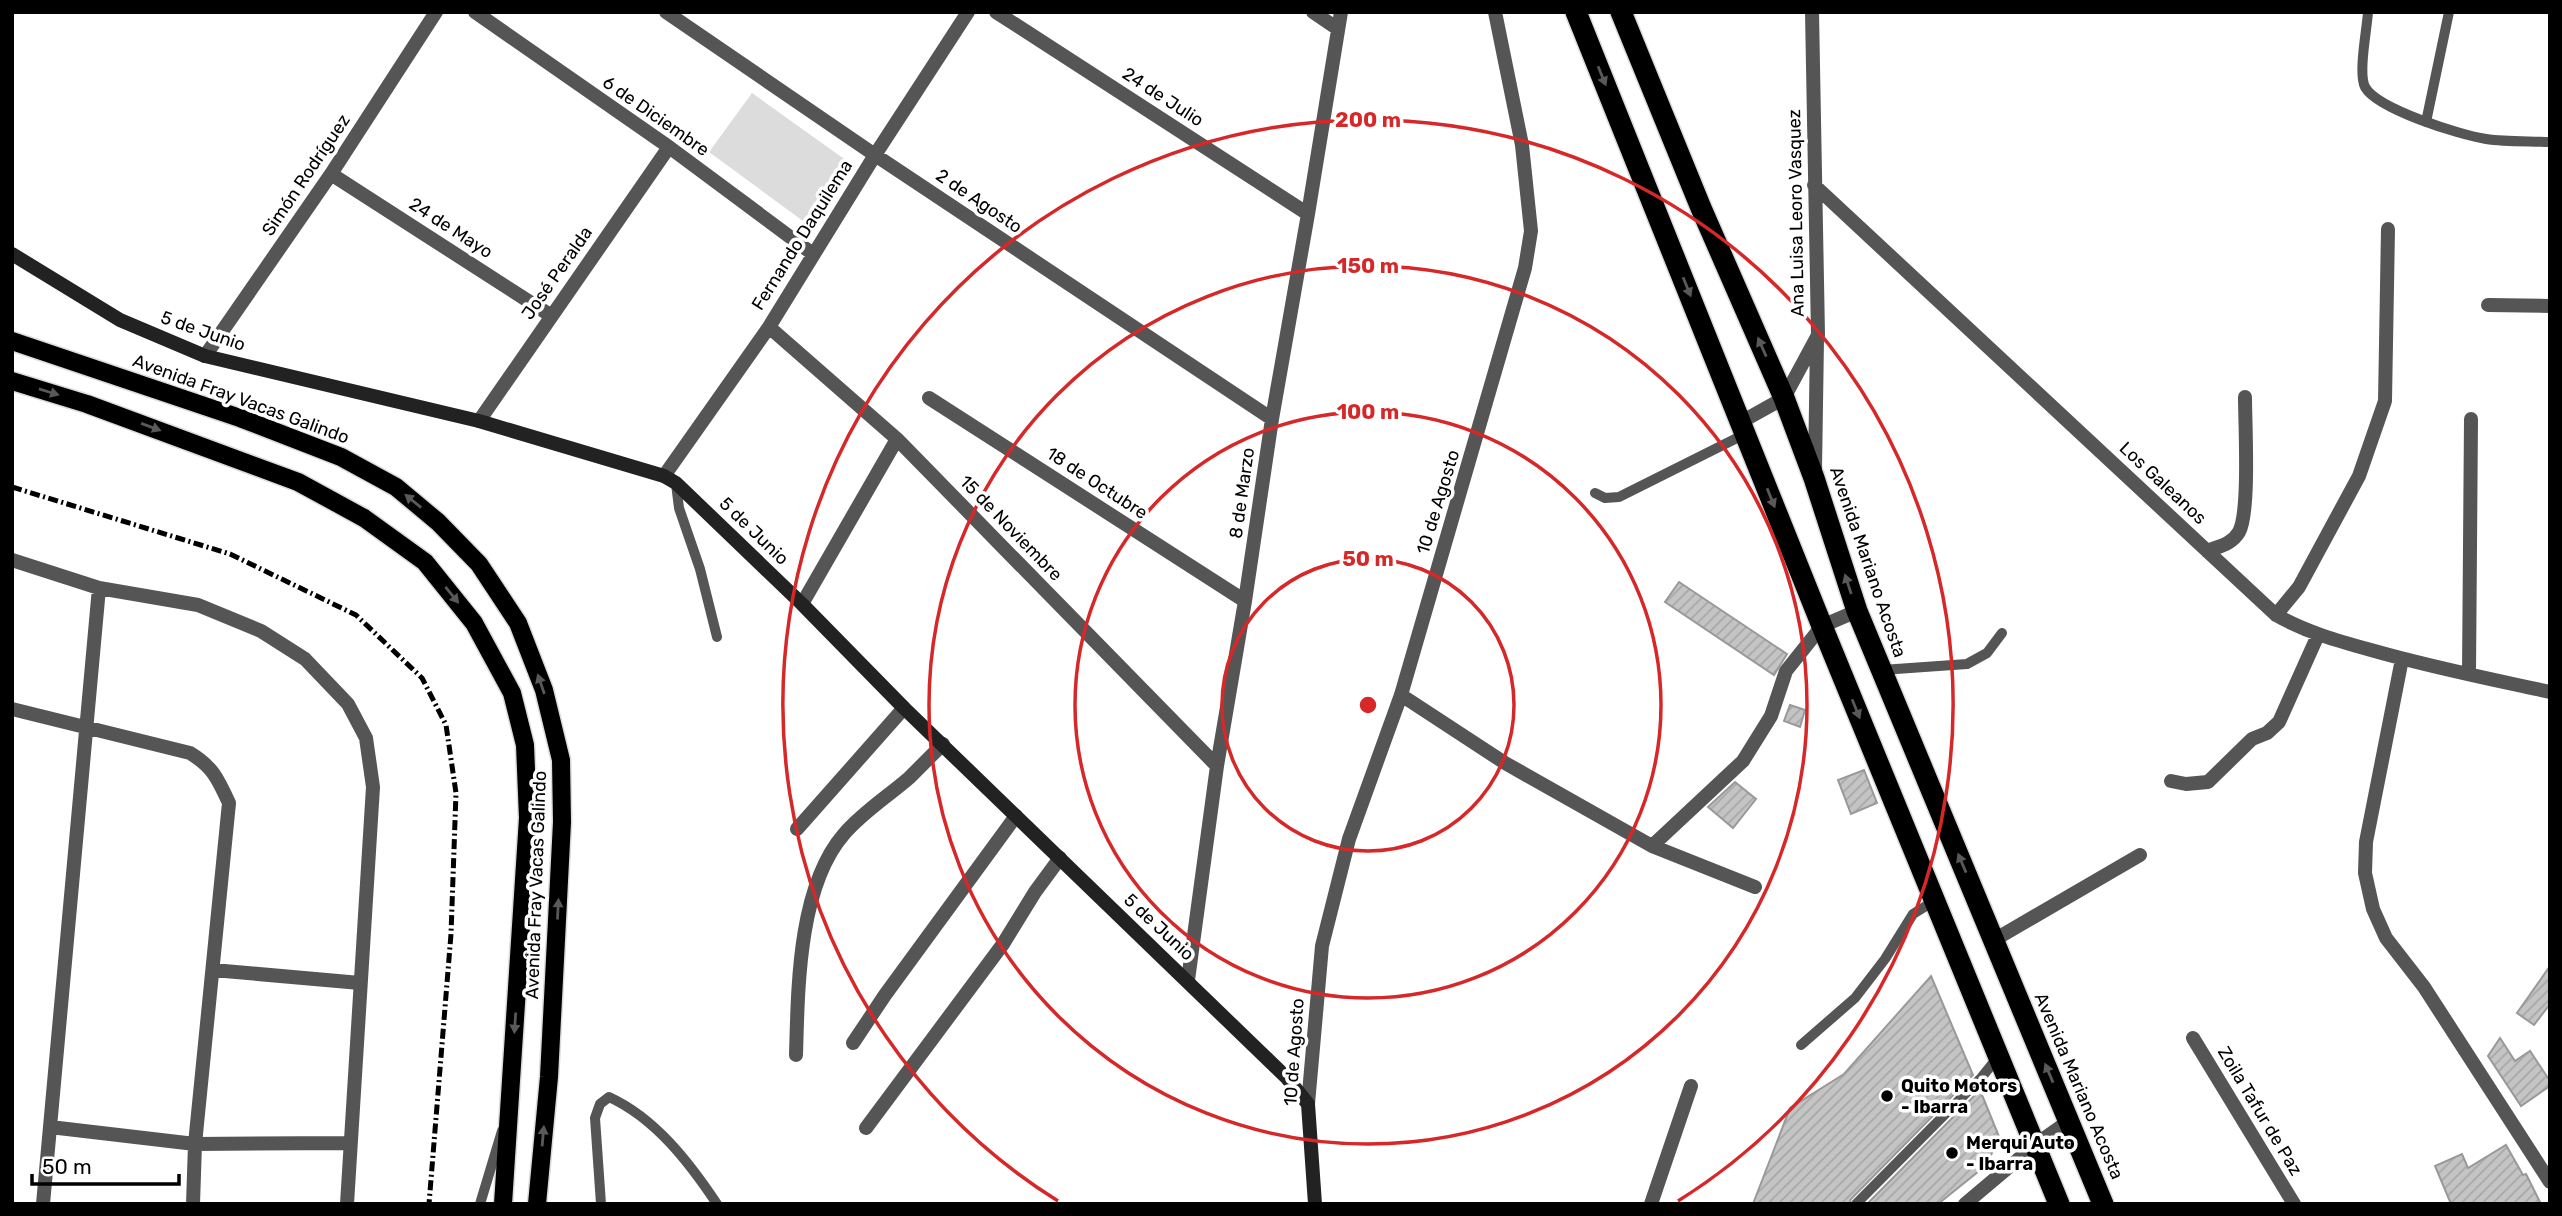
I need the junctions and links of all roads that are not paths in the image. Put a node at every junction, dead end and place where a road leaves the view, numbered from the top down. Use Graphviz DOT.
graph roads {
  1 [pos="436,12"];
  2 [pos="475,12"];
  3 [pos="666,12"];
  4 [pos="968,12"];
  5 [pos="996,12"];
  6 [pos="1313,12"];
  7 [pos="1341,12"];
  8 [pos="1495,12"];
  9 [pos="1576,12"];
  10 [pos="1621,12"];
  11 [pos="1812,12"];
  12 [pos="2368,12"];
  13 [pos="2449,12"];
  14 [pos="1338,29"];
  15 [pos="2426,122"];
  16 [pos="2550,142"];
  17 [pos="668,147"];
  18 [pos="874,155"];
  19 [pos="331,174"];
  20 [pos="1814,186"];
  21 [pos="1308,214"];
  22 [pos="2388,229"];
  23 [pos="12,254"];
  24 [pos="813,254"];
  25 [pos="2488,305"];
  26 [pos="2550,306"];
  27 [pos="550,315"];
  28 [pos="768,327"];
  29 [pos="1818,335"];
  30 [pos="12,341"];
  31 [pos="205,356"];
  32 [pos="12,381"];
  33 [pos="1784,397"];
  34 [pos="2245,397"];
  35 [pos="929,398"];
  36 [pos="1272,419"];
  37 [pos="2471,419"];
  38 [pos="479,421"];
  39 [pos="1743,428"];
  40 [pos="897,439"];
  41 [pos="1814,478"];
  42 [pos="670,479"];
  43 [pos="1594,493"];
  44 [pos="2207,551"];
  45 [pos="12,560"];
  46 [pos="99,588"];
  47 [pos="1245,601"];
  48 [pos="802,604"];
  49 [pos="1857,611"];
  50 [pos="2276,615"];
  51 [pos="1822,626"];
  52 [pos="2002,633"];
  53 [pos="2318,635"];
  54 [pos="717,637"];
  55 [pos="2402,659"];
  56 [pos="1882,670"];
  57 [pos="2469,674"];
  58 [pos="2550,692"];
  59 [pos="1401,695"];
  60 [pos="904,708"];
  61 [pos="12,709"];
  62 [pos="86,728"];
  63 [pos="943,744"];
  64 [pos="1217,766"];
  65 [pos="2171,781"];
  66 [pos="1016,816"];
  67 [pos="797,829"];
  68 [pos="1652,846"];
  69 [pos="2140,855"];
  70 [pos="1060,858"];
  71 [pos="1755,887"];
  72 [pos="1935,901"];
  73 [pos="1994,940"];
  74 [pos="213,970"];
  75 [pos="1188,980"];
  76 [pos="360,983"];
  77 [pos="2193,1038"];
  78 [pos="853,1043"];
  79 [pos="1801,1045"];
  80 [pos="796,1055"];
  81 [pos="1999,1057"];
  82 [pos="1690,1086"];
  83 [pos="510,1103"];
  84 [pos="1308,1104"];
  85 [pos="2069,1121"];
  86 [pos="50,1127"];
  87 [pos="866,1128"];
  88 [pos="350,1143"];
  89 [pos="195,1144"];
  90 [pos="2035,1145"];
  91 [pos="2550,1182"];
  92 [pos="43,1204"];
  93 [pos="193,1204"];
  94 [pos="346,1204"];
  95 [pos="481,1204"];
  96 [pos="503,1204"];
  97 [pos="537,1204"];
  98 [pos="601,1204"];
  99 [pos="717,1204"];
  100 [pos="1315,1204"];
  101 [pos="1651,1204"];
  102 [pos="1856,1204"];
  103 [pos="1965,1204"];
  104 [pos="2059,1204"];
  105 [pos="2103,1204"];
  106 [pos="2294,1204"];
  1 -- 19 [label="street, Simón Rodríguez"];
  2 -- 17 [label="street, 6 de Diciembre"];
  3 -- 18 [label="street, 2 de Agosto"];
  4 -- 18 [label="street, Fernando Daquilema"];
  5 -- 21 [label="street, 24 de Julio"];
  6 -- 14 [label="street"];
  7 -- 14 [label="street, 8 de Marzo"];
  8 -- 59 [label="street, 10 de Agosto"];
  9 -- 39 [label="highway, one-way"];
  33 -- 10 [label="highway, Avenida Mariano Acosta, one-way"];
  11 -- 20 [label="street, Ana Luisa Leoro Vasquez"];
  12 -- 15 [label="lane"];
  13 -- 15 [label="lane"];
  14 -- 21 [label="street, 8 de Marzo"];
  15 -- 16 [label="lane"];
  17 -- 24 [label="street, 6 de Diciembre"];
  17 -- 27 [label="street, José Peralda"];
  18 -- 24 [label="street, Fernando Daquilema"];
  18 -- 36 [label="street, 2 de Agosto"];
  19 -- 27 [label="street, 24 de Mayo"];
  19 -- 31 [label="street, Simón Rodríguez"];
  20 -- 29 [label="street, Ana Luisa Leoro Vasquez"];
  20 -- 44 [label="street, Los Galeanos"];
  21 -- 36 [label="street, 8 de Marzo"];
  22 -- 50 [label="street"];
  23 -- 31 [label="street, 5 de Junio"];
  24 -- 28 [label="street, Fernando Daquilema"];
  25 -- 26 [label="street"];
  27 -- 38 [label="street, José Peralda"];
  28 -- 40 [label="street, 15 de Noviembre"];
  28 -- 42 [label="street, Fernando Daquilema"];
  29 -- 33 [label="street, Ana Luisa Leoro Vasquez"];
  29 -- 41 [label="street"];
  97 -- 30 [label="main road, Avenida Fray Vacas Galindo, one-way"];
  31 -- 38 [label="street, 5 de Junio"];
  32 -- 83 [label="main road, Avenida Fray Vacas Galindo, one-way"];
  33 -- 39 [label="street"];
  33 -- 41 [label="highway, Avenida Mariano Acosta"];
  34 -- 44 [label="street"];
  35 -- 47 [label="street, 18 de Octubre"];
  36 -- 47 [label="street, 8 de Marzo"];
  37 -- 57 [label="street"];
  38 -- 42 [label="street, 5 de Junio"];
  39 -- 43 [label="lane"];
  39 -- 51 [label="highway, one-way"];
  40 -- 48 [label="street"];
  40 -- 64 [label="street, 15 de Noviembre"];
  49 -- 41 [label="highway, Avenida Mariano Acosta, one-way"];
  42 -- 48 [label="street, 5 de Junio"];
  42 -- 54 [label="lane"];
  44 -- 50 [label="street, Los Galeanos"];
  45 -- 46 [label="street"];
  46 -- 62 [label="street"];
  46 -- 76 [label="street"];
  47 -- 64 [label="street, 8 de Marzo"];
  48 -- 60 [label="street, 5 de Junio"];
  49 -- 51 [label="street"];
  49 -- 56 [label="highway, Avenida Mariano Acosta"];
  50 -- 53 [label="street, Los Galeanos"];
  51 -- 68 [label="street"];
  51 -- 72 [label="highway, one-way"];
  52 -- 56 [label="lane"];
  53 -- 55 [label="street, Los Galeanos"];
  53 -- 65 [label="street"];
  55 -- 57 [label="street, Los Galeanos"];
  55 -- 91 [label="street"];
  73 -- 56 [label="highway, Avenida Mariano Acosta, one-way"];
  57 -- 58 [label="street, Los Galeanos"];
  59 -- 68 [label="street"];
  59 -- 84 [label="street, 10 de Agosto"];
  60 -- 63 [label="street, 5 de Junio"];
  60 -- 67 [label="street"];
  61 -- 62 [label="street"];
  62 -- 74 [label="street"];
  62 -- 86 [label="street"];
  63 -- 66 [label="street, 5 de Junio"];
  63 -- 80 [label="street"];
  64 -- 75 [label="street, 8 de Marzo"];
  66 -- 70 [label="street, 5 de Junio"];
  66 -- 78 [label="street"];
  68 -- 71 [label="street"];
  69 -- 73 [label="street"];
  70 -- 75 [label="street, 5 de Junio"];
  70 -- 87 [label="street"];
  72 -- 79 [label="lane"];
  72 -- 81 [label="highway"];
  85 -- 73 [label="highway, Avenida Mariano Acosta, one-way"];
  74 -- 76 [label="street"];
  74 -- 89 [label="street"];
  75 -- 84 [label="street, 5 de Junio"];
  76 -- 88 [label="street"];
  77 -- 106 [label="street, Zoila Tafur de Paz"];
  81 -- 90 [label="highway"];
  81 -- 102 [label="lane"];
  82 -- 101 [label="street"];
  83 -- 95 [label="lane"];
  83 -- 96 [label="main road, Avenida Fray Vacas Galindo"];
  84 -- 100 [label="street, 10 de Agosto"];
  85 -- 90 [label="street"];
  85 -- 105 [label="highway, Avenida Mariano Acosta"];
  86 -- 89 [label="street"];
  86 -- 92 [label="street"];
  88 -- 89 [label="street"];
  88 -- 94 [label="street"];
  89 -- 93 [label="street"];
  90 -- 103 [label="street"];
  90 -- 104 [label="highway"];
  98 -- 99 [label="lane"];
}
